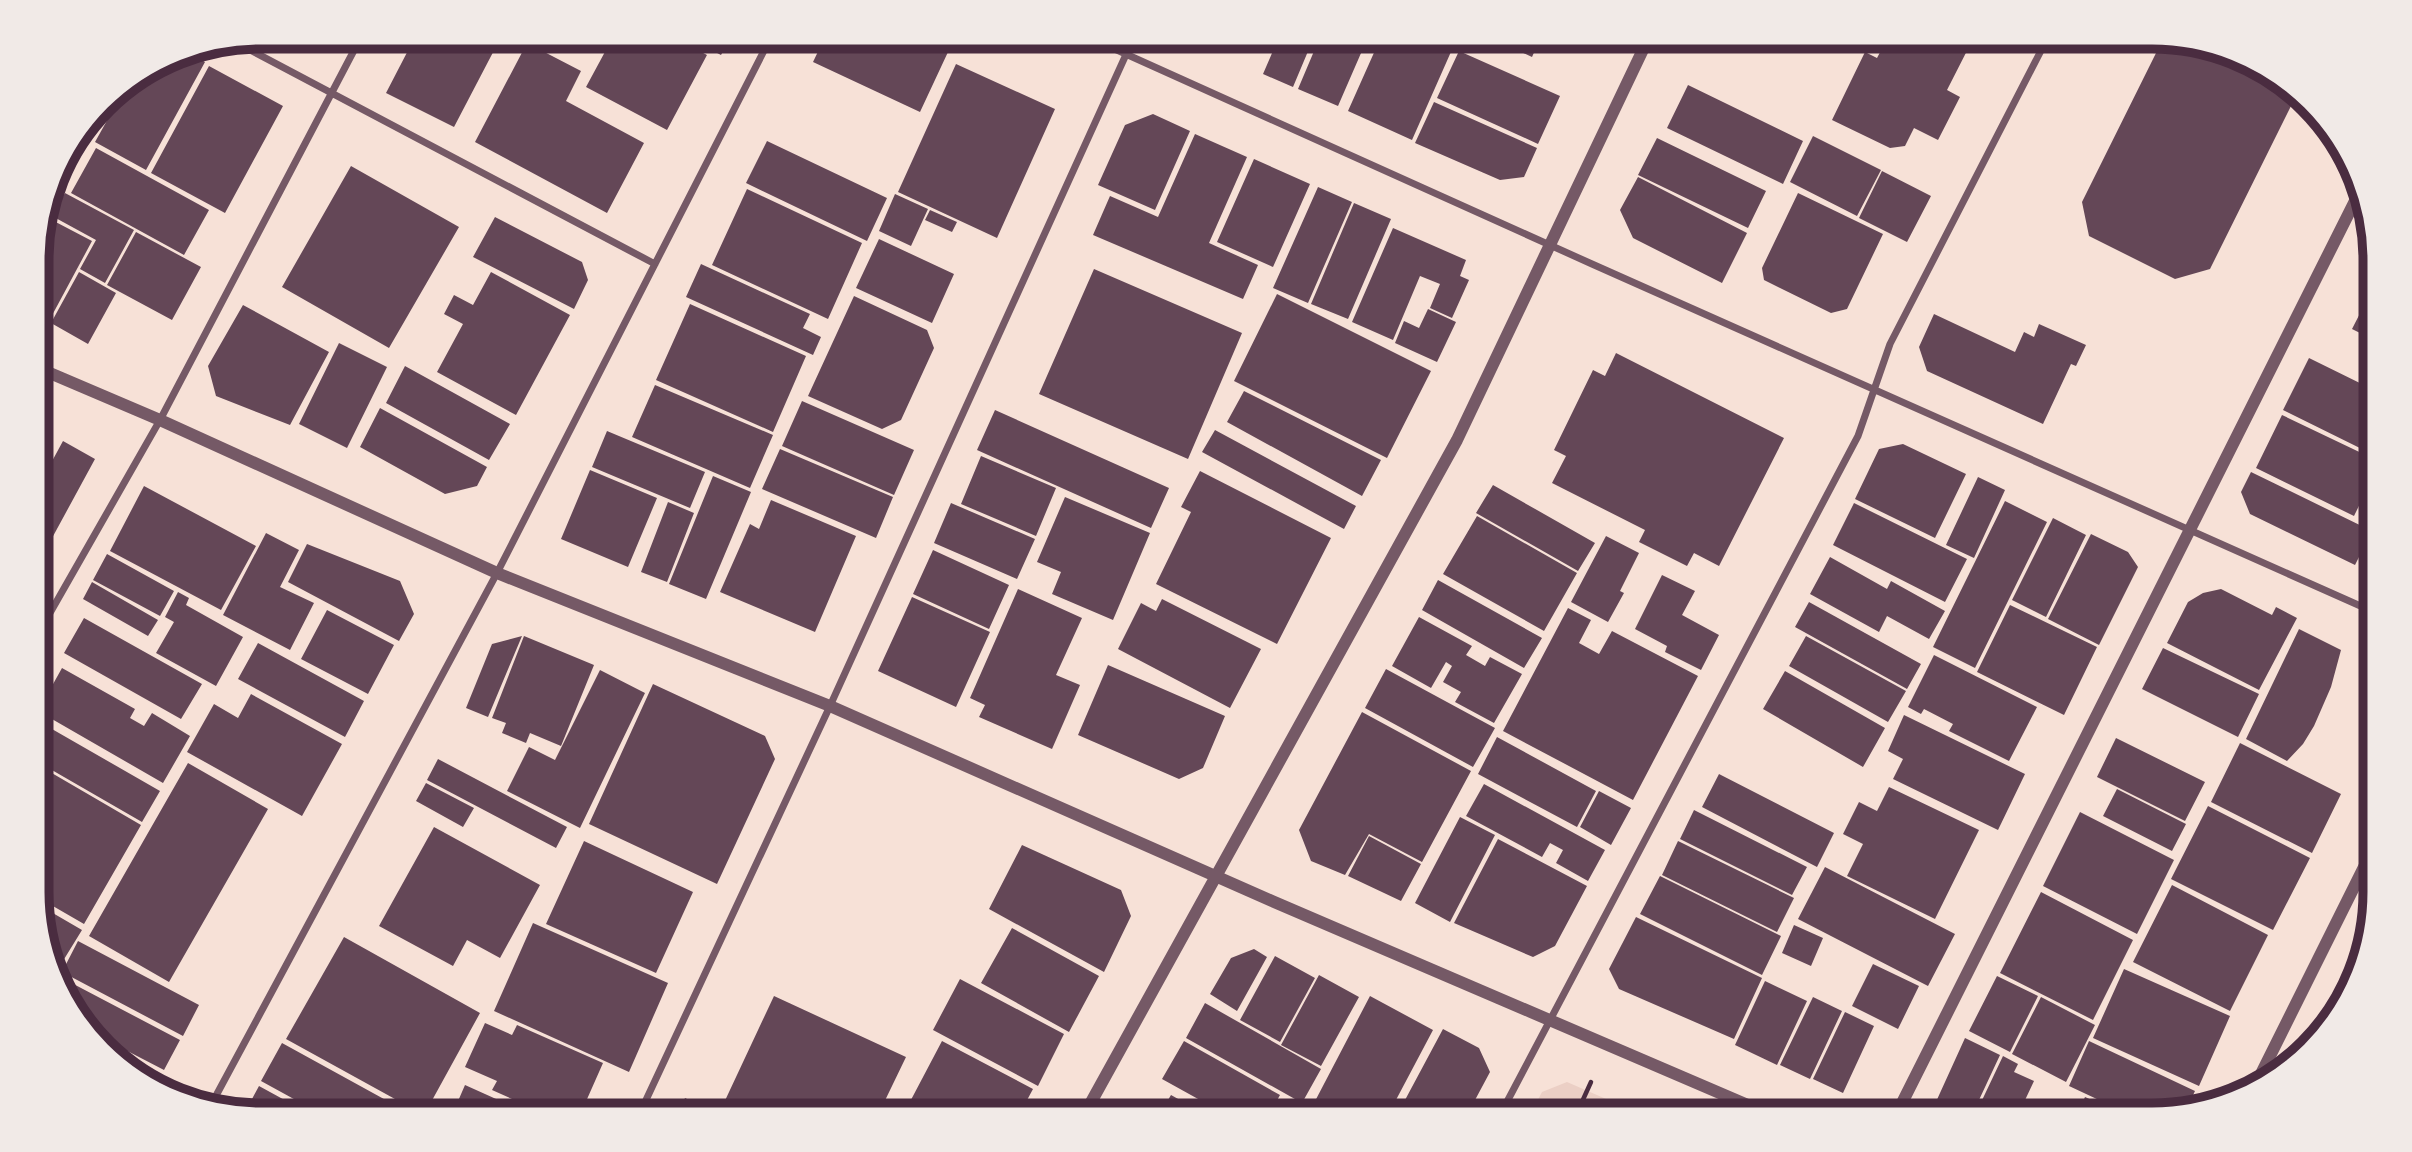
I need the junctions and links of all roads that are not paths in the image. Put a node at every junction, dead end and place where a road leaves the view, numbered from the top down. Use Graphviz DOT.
graph roads {
  1 [pos="355,49"];
  2 [pos="765,49"];
  3 [pos="1117,49"];
  4 [pos="1129,49"];
  5 [pos="1643,49"];
  6 [pos="2042,49"];
  7 [pos="249,50"];
  8 [pos="1127,53"];
  9 [pos="332,92"];
  10 [pos="2355,201"];
  11 [pos="1551,245"];
  12 [pos="655,264"];
  13 [pos="49,373"];
  14 [pos="1874,390"];
  15 [pos="160,420"];
  16 [pos="2192,529"];
  17 [pos="497,573"];
  18 [pos="2363,607"];
  19 [pos="49,615"];
  20 [pos="830,706"];
  21 [pos="2363,869"];
  22 [pos="1217,876"];
  23 [pos="1551,1020"];
  24 [pos="2263,1071"];
  25 [pos="215,1098"];
  26 [pos="645,1103"];
  27 [pos="1091,1103"];
  28 [pos="1506,1103"];
  29 [pos="1743,1103"];
  30 [pos="1902,1103"];
  1 -- 9 [label="street"];
  2 -- 12 [label="street"];
  3 -- 8 [label="street"];
  4 -- 8 [label="street"];
  5 -- 11 [label="street"];
  6 -- 14 [label="street"];
  7 -- 9 [label="street"];
  8 -- 11 [label="street"];
  8 -- 20 [label="street"];
  9 -- 12 [label="street"];
  9 -- 15 [label="street"];
  10 -- 16 [label="street"];
  11 -- 14 [label="street"];
  11 -- 22 [label="street"];
  12 -- 17 [label="street"];
  13 -- 15 [label="street"];
  14 -- 16 [label="street"];
  14 -- 23 [label="street"];
  15 -- 17 [label="street"];
  15 -- 19 [label="street"];
  16 -- 18 [label="street"];
  16 -- 30 [label="street"];
  17 -- 20 [label="street"];
  17 -- 25 [label="street"];
  20 -- 22 [label="street"];
  20 -- 26 [label="street"];
  21 -- 24 [label="street"];
  22 -- 23 [label="street"];
  22 -- 27 [label="street"];
  23 -- 28 [label="street"];
  23 -- 29 [label="street"];
}
